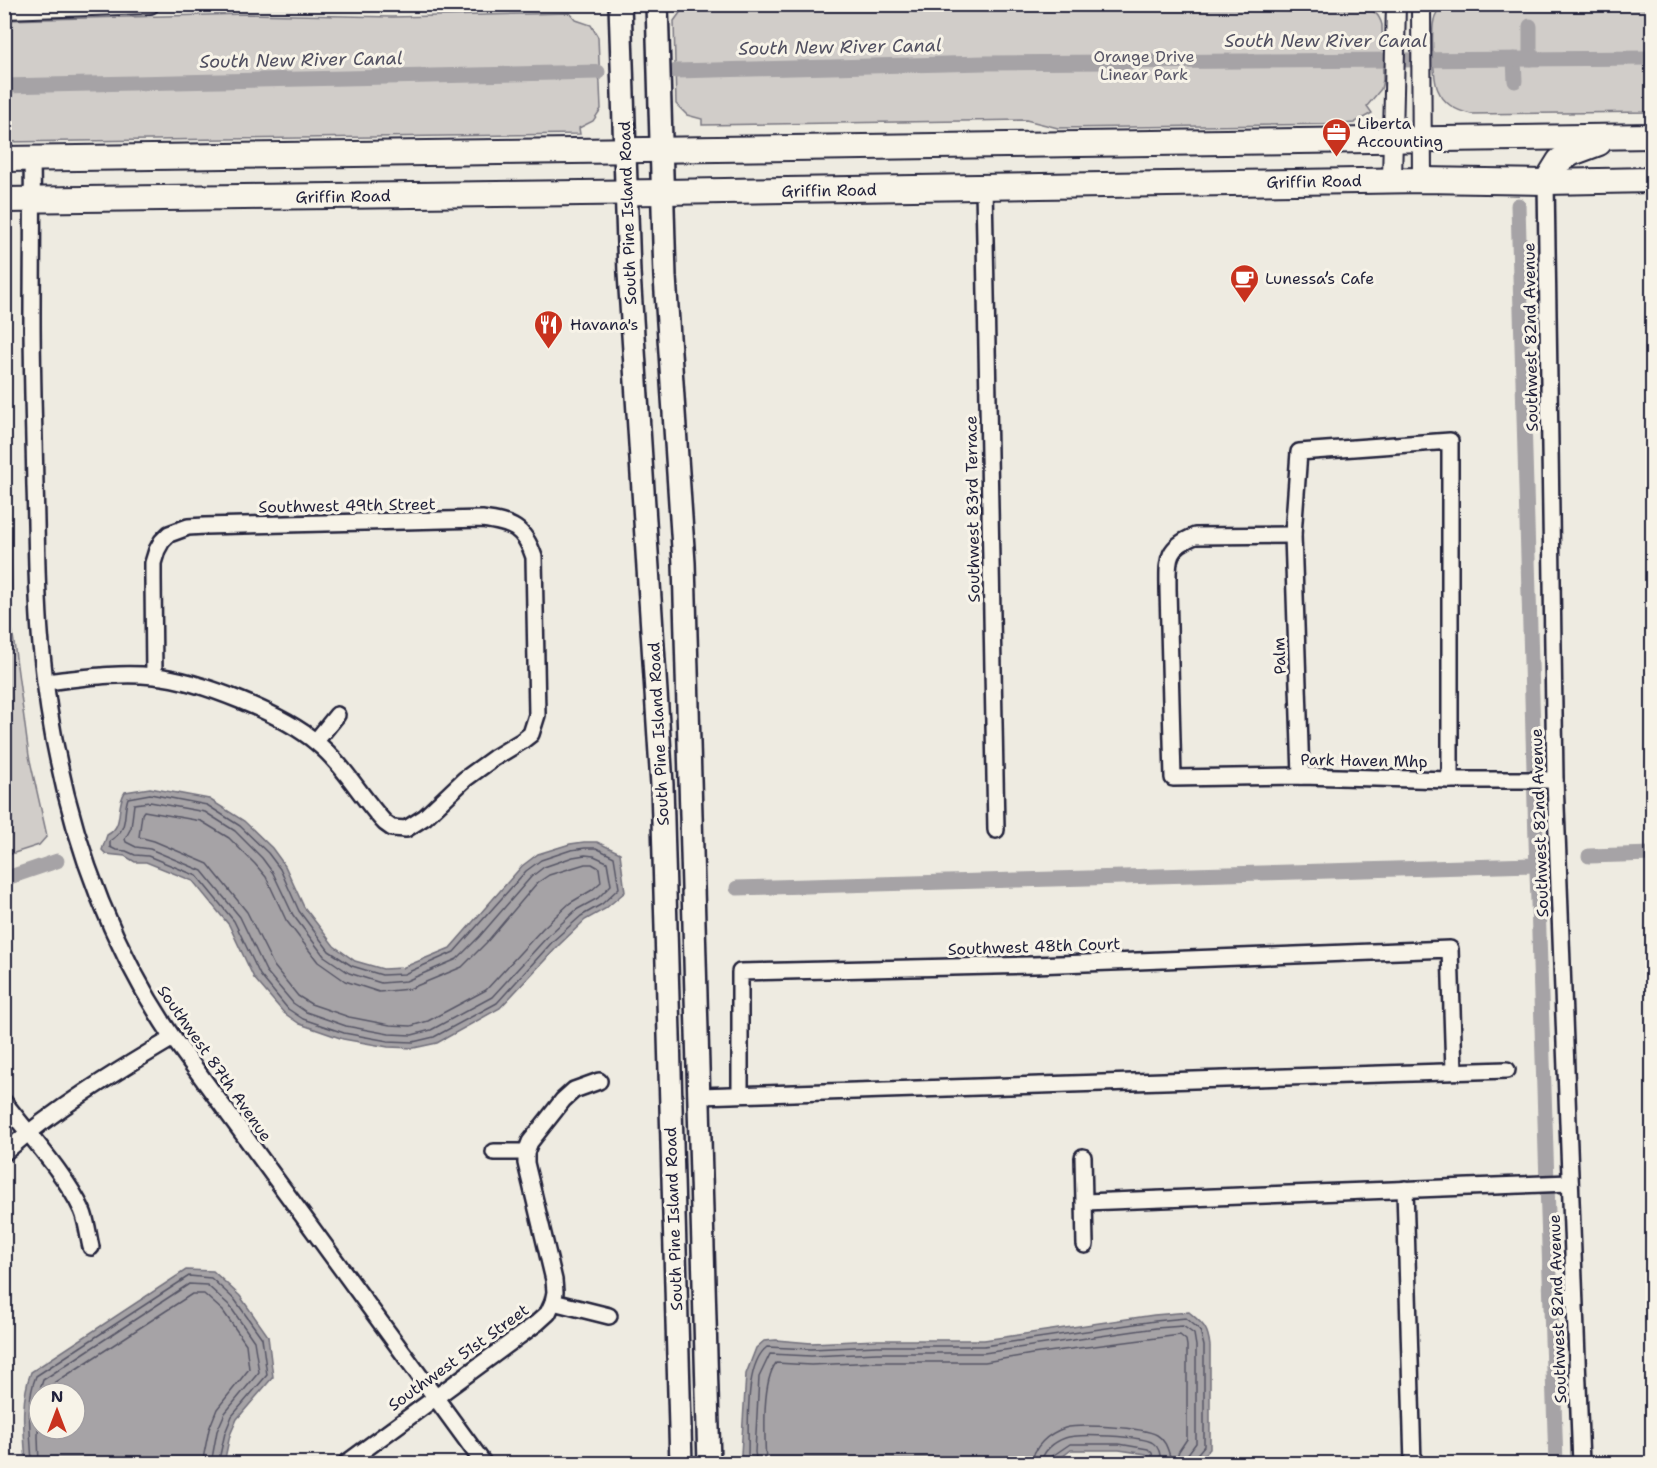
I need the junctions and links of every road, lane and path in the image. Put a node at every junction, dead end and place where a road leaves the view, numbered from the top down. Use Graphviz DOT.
graph roads {
  1 [pos="150,4"];
  2 [pos="620,4"];
  3 [pos="657,4"];
  4 [pos="109,5"];
  5 [pos="127,5"];
  6 [pos="4,9"];
  7 [pos="1421,9"];
  8 [pos="1396,10"];
  9 [pos="1618,136"];
  10 [pos="1653,136"];
  11 [pos="1394,140"];
  12 [pos="1422,140"];
  13 [pos="661,150"];
  14 [pos="624,151"];
  15 [pos="4,159"];
  16 [pos="32,159"];
  17 [pos="1392,180"];
  18 [pos="1422,180"];
  19 [pos="1653,180"];
  20 [pos="1546,182"];
  21 [pos="984,187"];
  22 [pos="662,192"];
  23 [pos="626,193"];
  24 [pos="4,200"];
  25 [pos="33,200"];
  26 [pos="1293,535"];
  27 [pos="154,676"];
  28 [pos="45,682"];
  29 [pos="337,715"];
  30 [pos="316,741"];
  31 [pos="1301,776"];
  32 [pos="1450,780"];
  33 [pos="1554,780"];
  34 [pos="996,830"];
  35 [pos="172,1038"];
  36 [pos="1507,1070"];
  37 [pos="1454,1071"];
  38 [pos="599,1081"];
  39 [pos="740,1094"];
  40 [pos="699,1096"];
  41 [pos="4,1102"];
  42 [pos="27,1133"];
  43 [pos="494,1152"];
  44 [pos="526,1152"];
  45 [pos="4,1153"];
  46 [pos="1083,1157"];
  47 [pos="1563,1183"];
  48 [pos="1406,1189"];
  49 [pos="1085,1202"];
  50 [pos="1085,1245"];
  51 [pos="91,1247"];
  52 [pos="675,1278"];
  53 [pos="704,1278"];
  54 [pos="554,1302"];
  55 [pos="609,1316"];
  56 [pos="435,1397"];
  57 [pos="345,1464"];
  58 [pos="484,1464"];
  59 [pos="681,1464"];
  60 [pos="709,1464"];
  61 [pos="1413,1464"];
  62 [pos="1581,1464"];
  1 -- 5 [label="street"];
  2 -- 14 [label="main road, South Pine Island Road"];
  3 -- 13 [label="main road, South Pine Island Road"];
  4 -- 5 [label="street"];
  4 -- 6 [label="street"];
  7 -- 12 [label="street"];
  8 -- 11 [label="street"];
  9 -- 10 [label="main road"];
  9 -- 12 [label="main road"];
  9 -- 20 [label="main road"];
  11 -- 12 [label="main road"];
  11 -- 13 [label="main road"];
  11 -- 17 [label="street"];
  12 -- 18 [label="street"];
  13 -- 14 [label="main road"];
  13 -- 22 [label="main road, South Pine Island Road"];
  14 -- 16 [label="main road"];
  14 -- 23 [label="main road, South Pine Island Road"];
  15 -- 16 [label="main road"];
  16 -- 25 [label="street, Southwest 87th Avenue"];
  17 -- 18 [label="main road, Griffin Road"];
  17 -- 21 [label="main road, Griffin Road"];
  18 -- 20 [label="main road, Griffin Road"];
  19 -- 20 [label="main road, Griffin Road"];
  20 -- 33 [label="street, Southwest 82nd Avenue"];
  21 -- 22 [label="main road, Griffin Road"];
  21 -- 34 [label="street, Southwest 83rd Terrace"];
  22 -- 23 [label="main road, Griffin Road"];
  22 -- 40 [label="main road, South Pine Island Road"];
  23 -- 25 [label="main road, Griffin Road"];
  23 -- 52 [label="main road, South Pine Island Road"];
  24 -- 25 [label="main road, Griffin Road"];
  25 -- 28 [label="street, Southwest 87th Avenue"];
  26 -- 31 [label="street, Palm"];
  26 -- 31 [label="street, Park Haven Mhp"];
  26 -- 32 [label="street, Palm"];
  27 -- 28 [label="street"];
  27 -- 30 [label="street"];
  27 -- 30 [label="street, Southwest 49th Street"];
  28 -- 35 [label="street, Southwest 87th Avenue"];
  29 -- 30 [label="street"];
  31 -- 32 [label="street, Park Haven Mhp"];
  32 -- 33 [label="street, Park Haven Mhp"];
  33 -- 47 [label="street, Southwest 82nd Avenue"];
  35 -- 42 [label="street"];
  35 -- 56 [label="street, Southwest 87th Avenue"];
  36 -- 37 [label="street"];
  37 -- 39 [label="street"];
  37 -- 39 [label="street, Southwest 48th Court"];
  38 -- 44 [label="street"];
  39 -- 40 [label="street"];
  40 -- 53 [label="main road, South Pine Island Road"];
  41 -- 42 [label="street"];
  42 -- 45 [label="street"];
  42 -- 51 [label="street"];
  43 -- 44 [label="street"];
  44 -- 54 [label="street"];
  46 -- 49 [label="street"];
  47 -- 48 [label="street"];
  47 -- 62 [label="street, Southwest 82nd Avenue"];
  48 -- 49 [label="street"];
  48 -- 61 [label="street"];
  49 -- 50 [label="street"];
  52 -- 53 [label="main road"];
  52 -- 59 [label="main road, South Pine Island Road"];
  53 -- 60 [label="main road, South Pine Island Road"];
  54 -- 55 [label="street"];
  54 -- 56 [label="street, Southwest 51st Street"];
  56 -- 57 [label="street, Southwest 51st Street"];
  56 -- 58 [label="street, Southwest 87th Avenue"];
}
